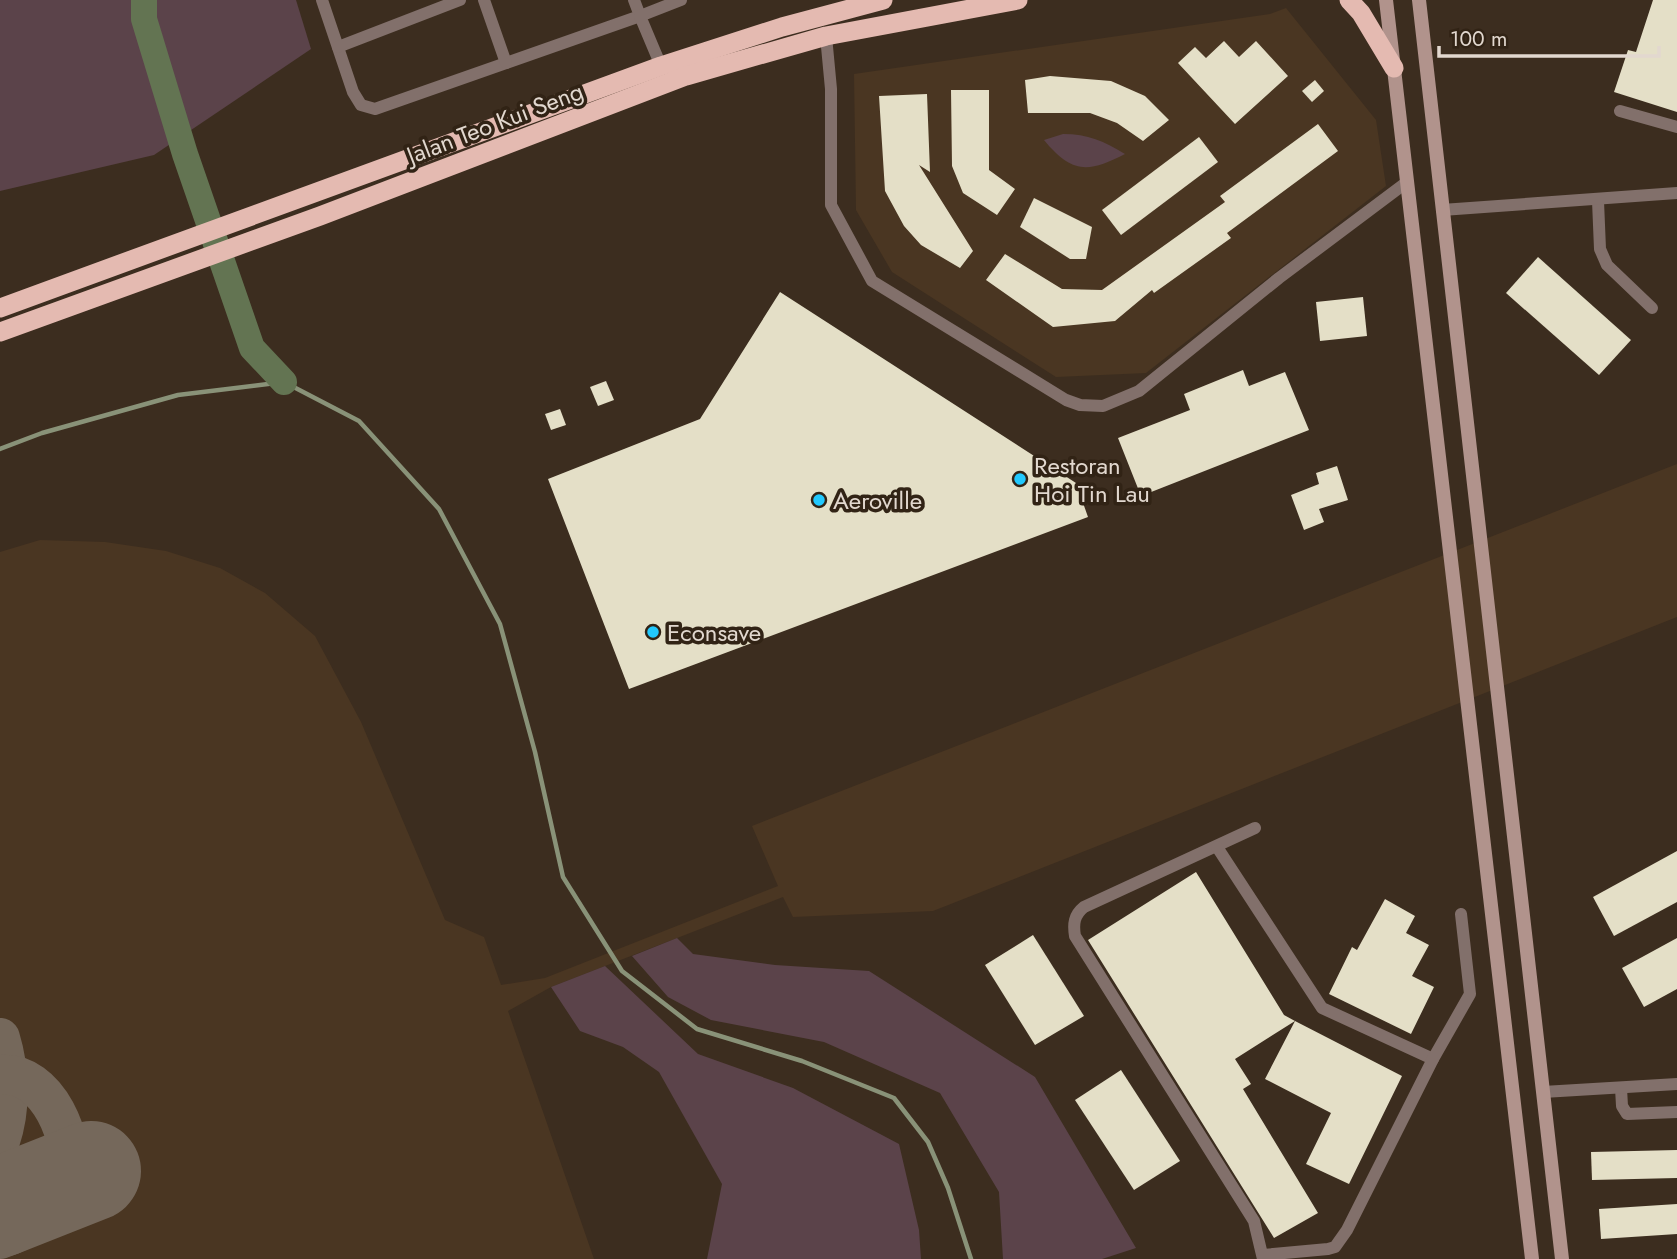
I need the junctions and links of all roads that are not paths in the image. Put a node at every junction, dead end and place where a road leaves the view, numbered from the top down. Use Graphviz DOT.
graph roads {
  1 [pos="322,0"];
  2 [pos="460,0"];
  3 [pos="484,0"];
  4 [pos="634,0"];
  5 [pos="681,0"];
  6 [pos="883,0"];
  7 [pos="1018,0"];
  8 [pos="1349,0"];
  9 [pos="1386,0"];
  10 [pos="1419,0"];
  11 [pos="640,16"];
  12 [pos="826,36"];
  13 [pos="338,47"];
  14 [pos="506,63"];
  15 [pos="661,66"];
  16 [pos="1394,68"];
  17 [pos="1620,111"];
  18 [pos="1677,127"];
  19 [pos="1407,181"];
  20 [pos="1677,193"];
  21 [pos="1598,201"];
  22 [pos="1442,211"];
  23 [pos="0,308"];
  24 [pos="1652,308"];
  25 [pos="0,332"];
  26 [pos="1255,828"];
  27 [pos="1217,847"];
  28 [pos="1461,914"];
  29 [pos="1433,1059"];
  30 [pos="1677,1084"];
  31 [pos="1621,1088"];
  32 [pos="1543,1092"];
  33 [pos="1677,1112"];
  34 [pos="1263,1257"];
  35 [pos="1532,1259"];
  36 [pos="1562,1259"];
  1 -- 13 [label="street"];
  2 -- 13 [label="street"];
  3 -- 14 [label="street"];
  4 -- 11 [label="street"];
  5 -- 11 [label="street"];
  6 -- 15 [label="highway, Jalan Teo Kui Seng"];
  7 -- 12 [label="highway, Jalan Teo Kui Seng"];
  8 -- 16 [label="highway"];
  9 -- 16 [label="main road"];
  10 -- 22 [label="main road"];
  11 -- 14 [label="street"];
  11 -- 15 [label="street"];
  12 -- 19 [label="street"];
  12 -- 25 [label="highway, Jalan Teo Kui Seng"];
  13 -- 14 [label="street"];
  15 -- 23 [label="highway, Jalan Teo Kui Seng"];
  16 -- 19 [label="main road"];
  17 -- 18 [label="street"];
  19 -- 35 [label="main road"];
  20 -- 21 [label="street"];
  21 -- 22 [label="street"];
  21 -- 24 [label="street"];
  22 -- 32 [label="main road"];
  26 -- 27 [label="street"];
  27 -- 29 [label="street"];
  27 -- 34 [label="street"];
  28 -- 29 [label="street"];
  29 -- 34 [label="street"];
  30 -- 31 [label="street"];
  31 -- 32 [label="street"];
  31 -- 33 [label="street"];
  32 -- 36 [label="main road"];
}
